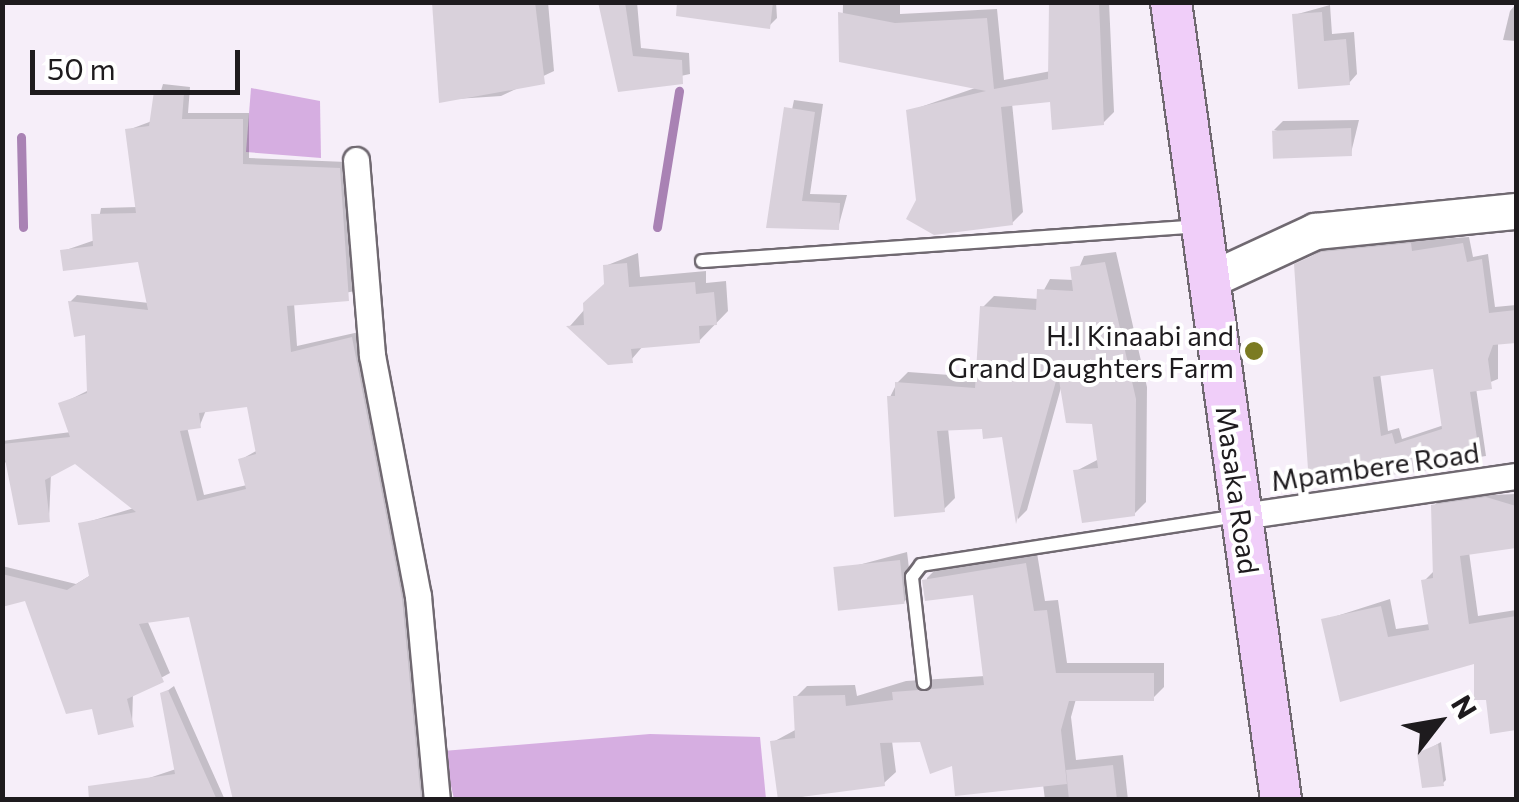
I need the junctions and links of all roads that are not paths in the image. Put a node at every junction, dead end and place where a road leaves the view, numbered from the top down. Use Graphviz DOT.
graph roads {
  1 [pos="1171,2"];
  2 [pos="356,160"];
  3 [pos="1516,212"];
  4 [pos="1202,226"];
  5 [pos="702,261"];
  6 [pos="1209,280"];
  7 [pos="1516,476"];
  8 [pos="1242,516"];
  9 [pos="924,683"];
  10 [pos="436,800"];
  11 [pos="1281,800"];
  1 -- 4 [label="main road, Masaka Road"];
  2 -- 10 [label="street"];
  3 -- 6 [label="street"];
  4 -- 5 [label="lane"];
  4 -- 6 [label="main road, Masaka Road"];
  6 -- 8 [label="main road, Masaka Road"];
  7 -- 8 [label="street, Mpambere Road"];
  8 -- 9 [label="lane"];
  8 -- 11 [label="main road, Masaka Road"];
}
